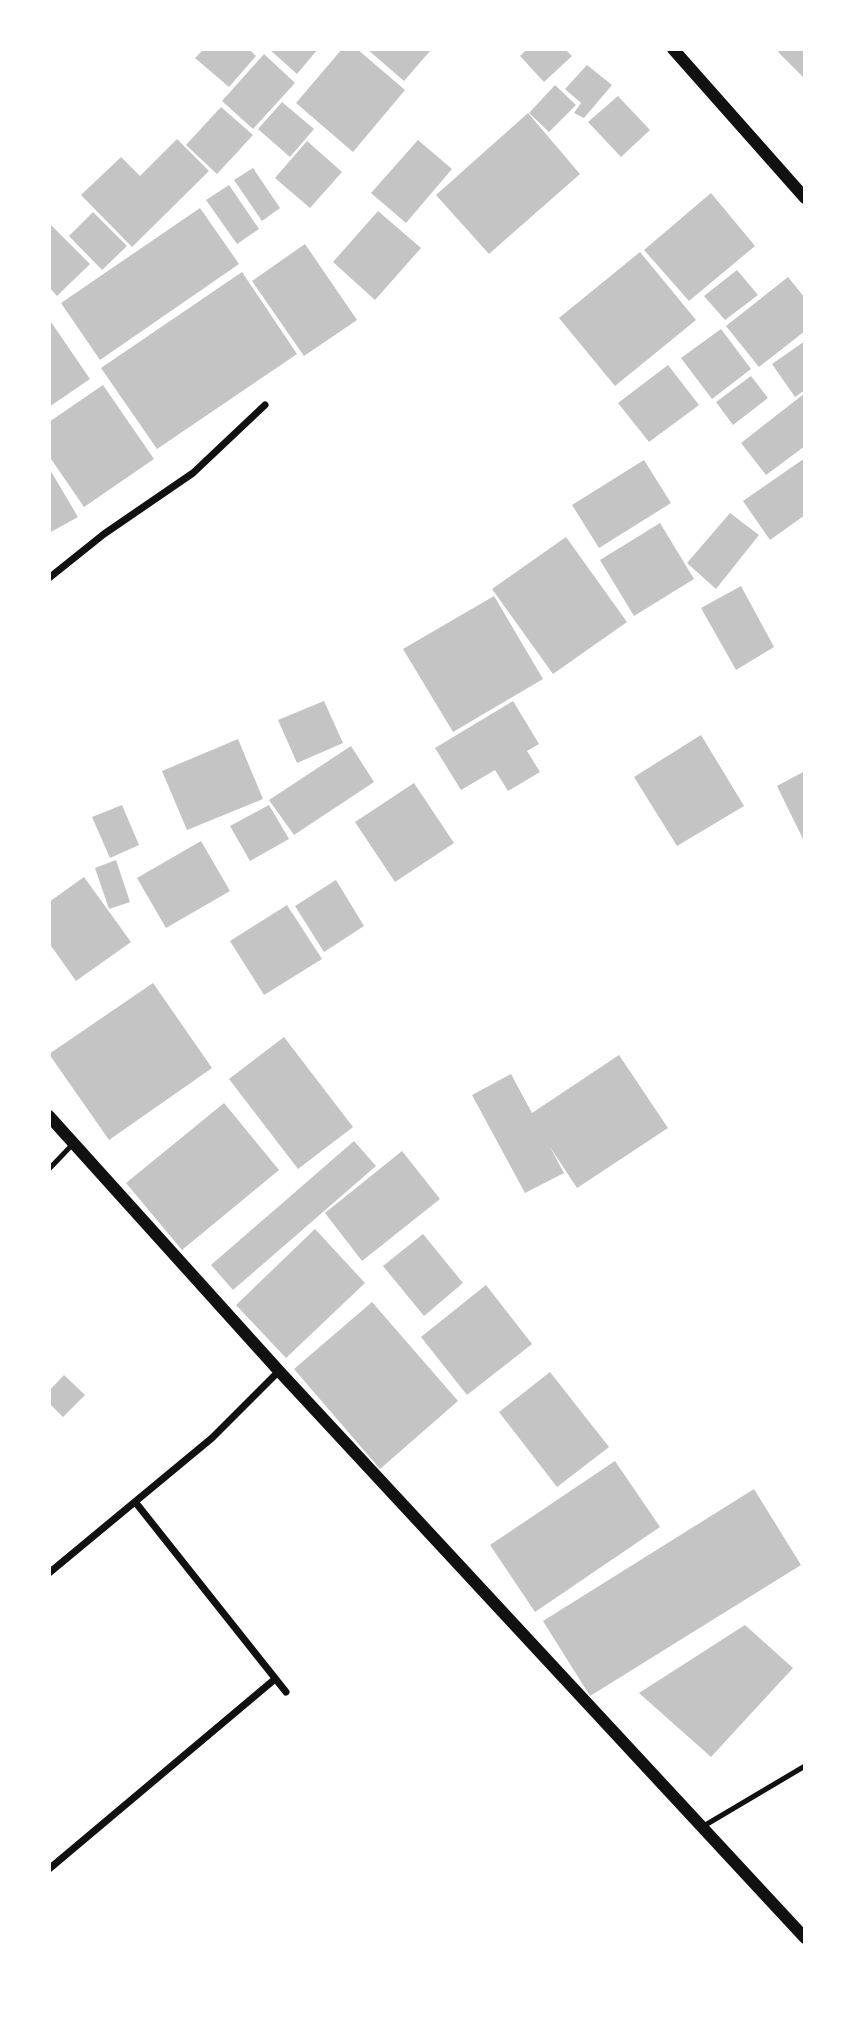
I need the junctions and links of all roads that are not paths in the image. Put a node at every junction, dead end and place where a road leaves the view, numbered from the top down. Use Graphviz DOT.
graph roads {
  1 [pos="673,49"];
  2 [pos="805,198"];
  3 [pos="265,405"];
  4 [pos="49,578"];
  5 [pos="49,1116"];
  6 [pos="74,1143"];
  7 [pos="49,1170"];
  8 [pos="279,1371"];
  9 [pos="136,1503"];
  10 [pos="49,1573"];
  11 [pos="275,1679"];
  12 [pos="286,1692"];
  13 [pos="805,1766"];
  14 [pos="702,1827"];
  15 [pos="49,1869"];
  16 [pos="805,1938"];
  1 -- 2 [label="street"];
  3 -- 4 [label="street"];
  5 -- 6 [label="street"];
  6 -- 7 [label="lane"];
  6 -- 8 [label="street"];
  8 -- 9 [label="street"];
  8 -- 14 [label="street"];
  9 -- 10 [label="street"];
  9 -- 11 [label="street"];
  11 -- 12 [label="street"];
  11 -- 15 [label="street"];
  13 -- 14 [label="lane"];
  14 -- 16 [label="street"];
}
